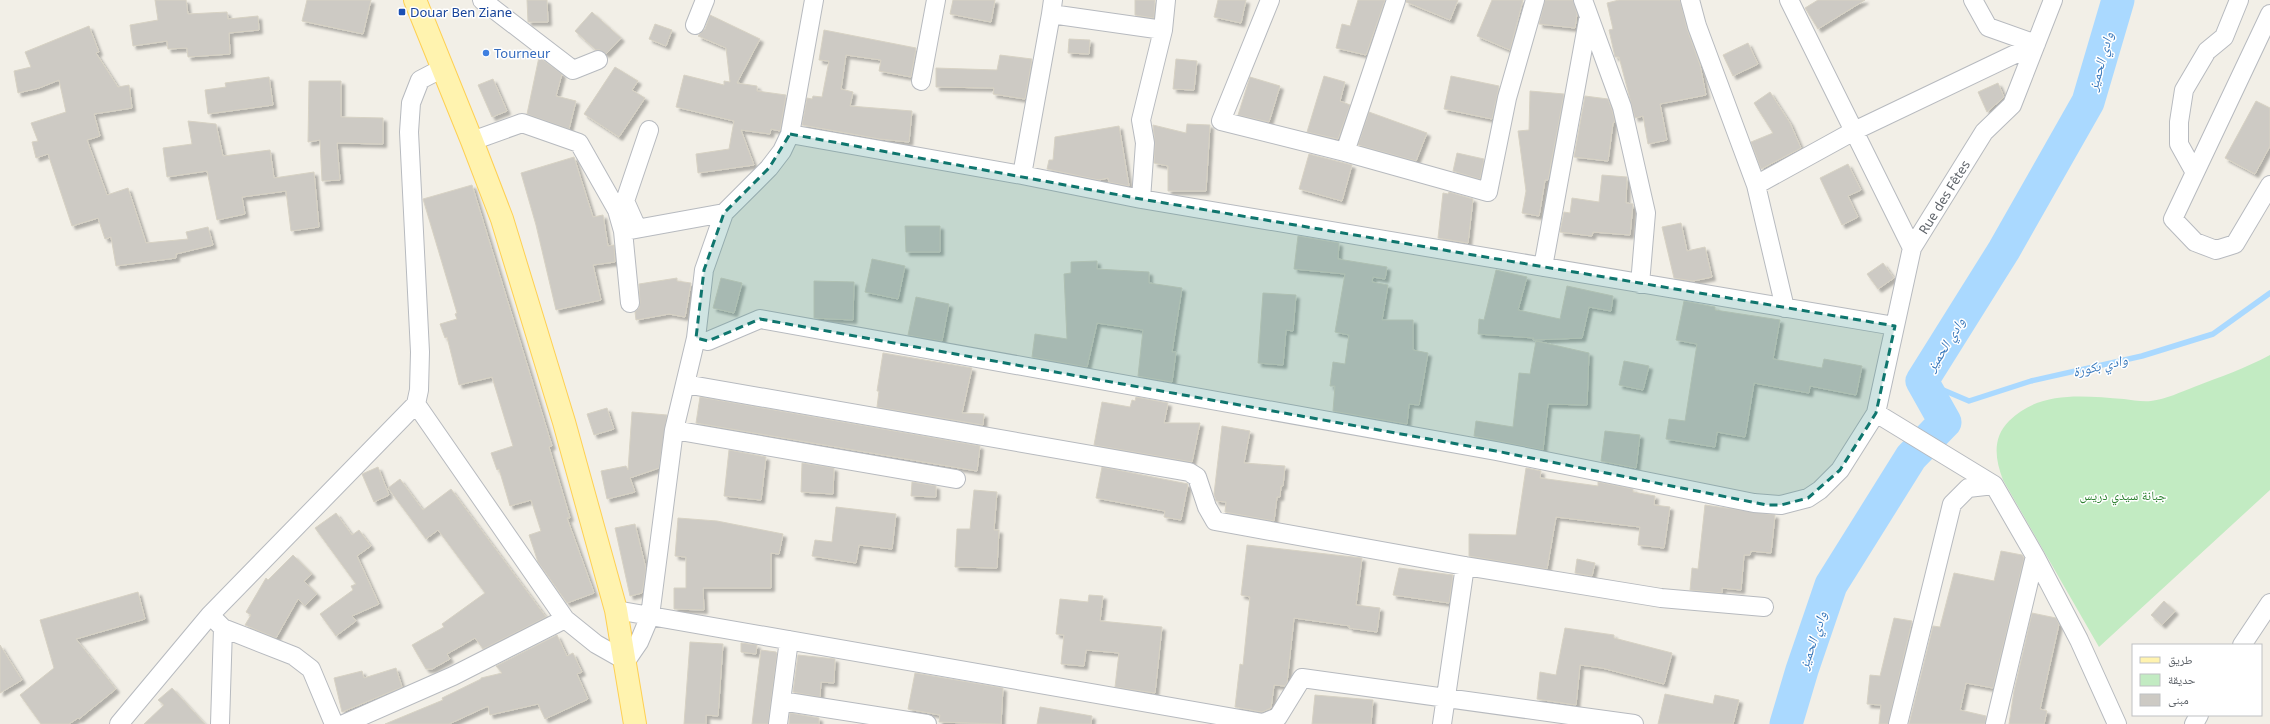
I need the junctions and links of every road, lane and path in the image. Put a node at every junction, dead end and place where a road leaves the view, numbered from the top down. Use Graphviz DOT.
graph roads {
  1 [pos="415,0"];
  2 [pos="482,0"];
  3 [pos="705,0"];
  4 [pos="814,0"];
  5 [pos="936,0"];
  6 [pos="1166,0"];
  7 [pos="1270,0"];
  8 [pos="1396,0"];
  9 [pos="1535,0"];
  10 [pos="1583,0"];
  11 [pos="1690,0"];
  12 [pos="1789,0"];
  13 [pos="1973,0"];
  14 [pos="2053,0"];
  15 [pos="2239,0"];
  16 [pos="1052,7"];
  17 [pos="2270,14"];
  18 [pos="1589,19"];
  19 [pos="695,25"];
  20 [pos="1163,30"];
  21 [pos="2036,44"];
  22 [pos="598,60"];
  23 [pos="443,68"];
  24 [pos="921,81"];
  25 [pos="648,130"];
  26 [pos="1854,131"];
  27 [pos="790,134"];
  28 [pos="472,140"];
  29 [pos="1345,152"];
  30 [pos="2194,171"];
  31 [pos="1022,175"];
  32 [pos="1756,185"];
  33 [pos="2270,185"];
  34 [pos="1141,199"];
  35 [pos="724,213"];
  36 [pos="630,230"];
  37 [pos="1912,248"];
  38 [pos="1543,267"];
  39 [pos="1640,284"];
  40 [pos="630,303"];
  41 [pos="1785,308"];
  42 [pos="1896,326"];
  43 [pos="696,338"];
  44 [pos="685,384"];
  45 [pos="416,404"];
  46 [pos="1876,413"];
  47 [pos="674,430"];
  48 [pos="956,479"];
  49 [pos="1994,485"];
  50 [pos="2035,556"];
  51 [pos="1465,566"];
  52 [pos="2270,603"];
  53 [pos="1764,607"];
  54 [pos="616,610"];
  55 [pos="210,615"];
  56 [pos="650,616"];
  57 [pos="565,620"];
  58 [pos="223,628"];
  59 [pos="788,640"];
  60 [pos="2243,644"];
  61 [pos="626,661"];
  62 [pos="1445,698"];
  63 [pos="781,701"];
  64 [pos="119,724"];
  65 [pos="220,724"];
  66 [pos="334,724"];
  67 [pos="344,724"];
  68 [pos="635,724"];
  69 [pos="778,724"];
  70 [pos="927,724"];
  71 [pos="1442,724"];
  72 [pos="1634,724"];
  73 [pos="1898,724"];
  74 [pos="1995,724"];
  75 [pos="2117,724"];
  1 -- 23 [label="main road"];
  2 -- 22 [label="street"];
  3 -- 19 [label="street"];
  4 -- 27 [label="street"];
  5 -- 24 [label="street"];
  6 -- 20 [label="street"];
  7 -- 29 [label="street"];
  8 -- 29 [label="street"];
  9 -- 29 [label="street"];
  10 -- 18 [label="street"];
  11 -- 32 [label="street"];
  12 -- 26 [label="street"];
  13 -- 21 [label="street"];
  14 -- 21 [label="street, Rue des Fêtes"];
  15 -- 30 [label="street"];
  16 -- 20 [label="street"];
  16 -- 31 [label="street"];
  17 -- 30 [label="street"];
  18 -- 38 [label="street"];
  18 -- 39 [label="street"];
  20 -- 34 [label="street"];
  21 -- 26 [label="street"];
  21 -- 37 [label="street, Rue des Fêtes"];
  23 -- 28 [label="main road"];
  23 -- 45 [label="street"];
  25 -- 36 [label="street"];
  26 -- 32 [label="street"];
  26 -- 37 [label="street"];
  27 -- 31 [label="street"];
  27 -- 35 [label="street"];
  28 -- 36 [label="street"];
  28 -- 54 [label="main road"];
  30 -- 33 [label="street"];
  31 -- 34 [label="street"];
  32 -- 41 [label="street"];
  34 -- 38 [label="street"];
  35 -- 36 [label="street"];
  35 -- 43 [label="street"];
  36 -- 40 [label="street"];
  37 -- 42 [label="street, Rue des Fêtes"];
  38 -- 39 [label="street"];
  39 -- 41 [label="street"];
  41 -- 42 [label="street"];
  42 -- 46 [label="street, Rue des Fêtes"];
  43 -- 44 [label="street"];
  43 -- 46 [label="street, Rue des Fêtes"];
  44 -- 47 [label="street"];
  44 -- 51 [label="street"];
  45 -- 55 [label="street"];
  45 -- 57 [label="street"];
  46 -- 49 [label="street"];
  47 -- 48 [label="street"];
  47 -- 56 [label="street"];
  49 -- 50 [label="street"];
  49 -- 73 [label="street"];
  50 -- 74 [label="street"];
  50 -- 75 [label="street"];
  51 -- 53 [label="street"];
  51 -- 62 [label="street"];
  52 -- 60 [label="street"];
  54 -- 56 [label="street"];
  54 -- 61 [label="main road"];
  55 -- 58 [label="street"];
  55 -- 64 [label="street"];
  56 -- 59 [label="street"];
  56 -- 61 [label="street"];
  57 -- 61 [label="street"];
  57 -- 67 [label="street"];
  58 -- 65 [label="street"];
  58 -- 66 [label="street"];
  59 -- 62 [label="street"];
  59 -- 63 [label="street"];
  61 -- 68 [label="main road"];
  62 -- 71 [label="street"];
  62 -- 72 [label="street"];
  63 -- 69 [label="street"];
  63 -- 70 [label="street"];
}
